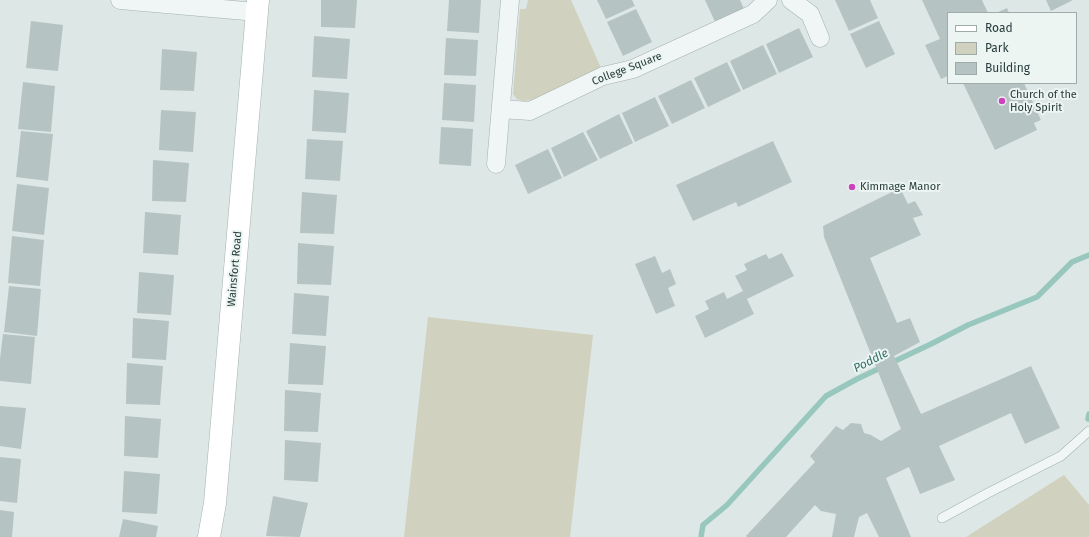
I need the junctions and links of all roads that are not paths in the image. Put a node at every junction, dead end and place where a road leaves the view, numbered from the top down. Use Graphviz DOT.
graph roads {
  1 [pos="120,0"];
  2 [pos="510,0"];
  3 [pos="768,0"];
  4 [pos="791,0"];
  5 [pos="257,6"];
  6 [pos="820,38"];
  7 [pos="501,108"];
  8 [pos="496,164"];
  9 [pos="1089,431"];
  10 [pos="942,518"];
  11 [pos="209,537"];
  1 -- 5 [label="street"];
  2 -- 7 [label="street"];
  3 -- 7 [label="street, College Square"];
  4 -- 6 [label="street"];
  5 -- 11 [label="main road, Wainsfort Road"];
  7 -- 8 [label="street"];
  9 -- 10 [label="lane"];
}
